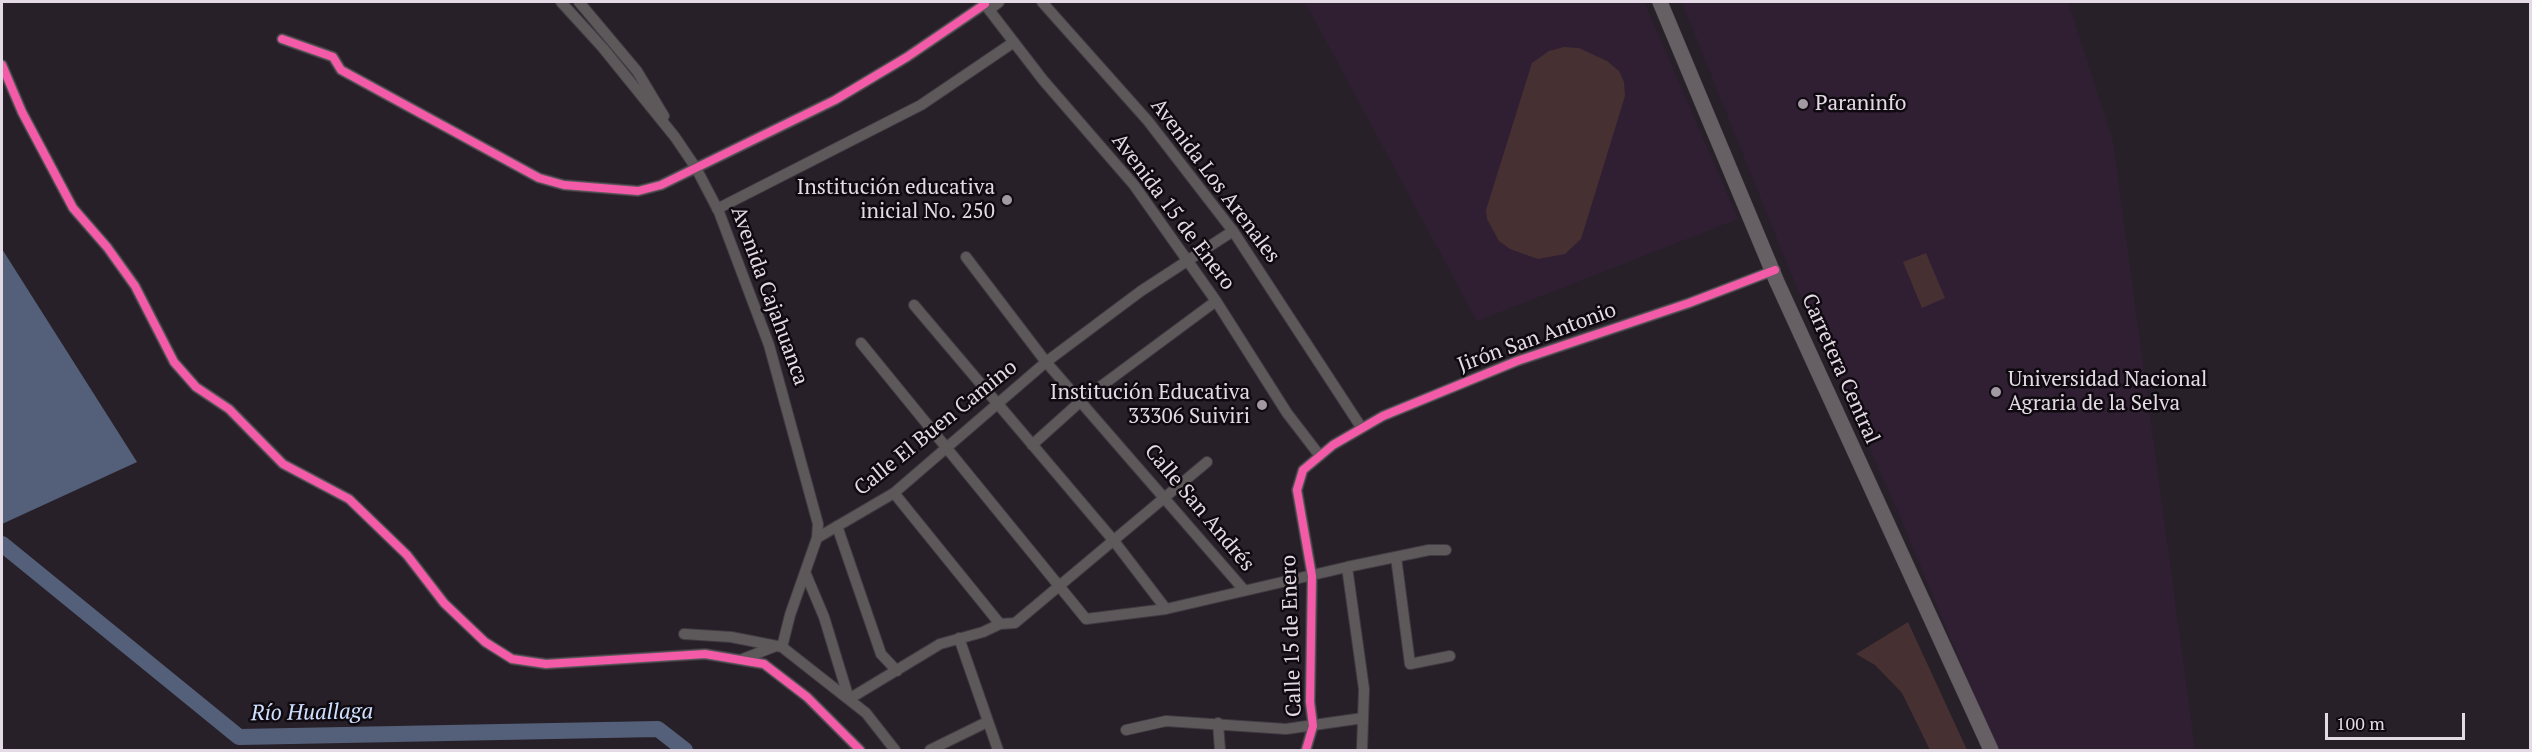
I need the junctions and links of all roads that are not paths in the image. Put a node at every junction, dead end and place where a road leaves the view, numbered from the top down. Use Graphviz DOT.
graph roads {
  1 [pos="561,2"];
  2 [pos="579,2"];
  3 [pos="999,2"];
  4 [pos="1042,2"];
  5 [pos="1660,2"];
  6 [pos="985,5"];
  7 [pos="282,39"];
  8 [pos="1014,42"];
  9 [pos="2,65"];
  10 [pos="675,137"];
  11 [pos="696,168"];
  12 [pos="717,209"];
  13 [pos="1233,231"];
  14 [pos="966,257"];
  15 [pos="1188,260"];
  16 [pos="1775,270"];
  17 [pos="1216,301"];
  18 [pos="914,305"];
  19 [pos="861,343"];
  20 [pos="1046,362"];
  21 [pos="1081,401"];
  22 [pos="998,405"];
  23 [pos="1361,427"];
  24 [pos="1032,445"];
  25 [pos="946,450"];
  26 [pos="1320,456"];
  27 [pos="1207,462"];
  28 [pos="894,493"];
  29 [pos="1165,495"];
  30 [pos="837,526"];
  31 [pos="817,538"];
  32 [pos="1114,541"];
  33 [pos="1446,550"];
  34 [pos="1396,556"];
  35 [pos="1347,567"];
  36 [pos="805,572"];
  37 [pos="1312,576"];
  38 [pos="1059,586"];
  39 [pos="1244,590"];
  40 [pos="1166,609"];
  41 [pos="1000,624"];
  42 [pos="684,634"];
  43 [pos="959,638"];
  44 [pos="780,646"];
  45 [pos="1450,656"];
  46 [pos="740,660"];
  47 [pos="897,671"];
  48 [pos="849,699"];
  49 [pos="1363,718"];
  50 [pos="987,723"];
  51 [pos="1218,723"];
  52 [pos="1313,726"];
  53 [pos="1126,730"];
  54 [pos="860,750"];
  55 [pos="895,750"];
  56 [pos="930,750"];
  57 [pos="998,750"];
  58 [pos="1220,750"];
  59 [pos="1306,750"];
  60 [pos="1362,750"];
  61 [pos="1991,750"];
  1 -- 10 [label="street, Avenida Cajahuanca"];
  2 -- 10 [label="street"];
  3 -- 6 [label="street"];
  4 -- 13 [label="street, Avenida Los Arenales"];
  5 -- 16 [label="highway, Carretera Central"];
  6 -- 8 [label="street, Avenida 15 de Enero"];
  6 -- 11 [label="street"];
  7 -- 11 [label="street"];
  8 -- 12 [label="street"];
  8 -- 15 [label="street, Avenida 15 de Enero"];
  9 -- 46 [label="street"];
  10 -- 11 [label="street, Avenida Cajahuanca"];
  11 -- 12 [label="street, Avenida Cajahuanca"];
  12 -- 31 [label="street, Avenida Cajahuanca"];
  13 -- 15 [label="street, Calle El Buen Camino"];
  13 -- 23 [label="street, Avenida Los Arenales"];
  14 -- 20 [label="street, Calle San Andrés"];
  15 -- 17 [label="street, Avenida 15 de Enero"];
  15 -- 20 [label="street, Calle El Buen Camino"];
  16 -- 23 [label="street, Jirón San Antonio"];
  16 -- 61 [label="highway, Carretera Central"];
  17 -- 21 [label="street"];
  17 -- 26 [label="street, Avenida 15 de Enero"];
  18 -- 22 [label="street"];
  19 -- 25 [label="street"];
  20 -- 21 [label="street, Calle San Andrés"];
  20 -- 22 [label="street, Calle El Buen Camino"];
  21 -- 24 [label="street"];
  21 -- 29 [label="street, Calle San Andrés"];
  22 -- 24 [label="street"];
  22 -- 25 [label="street, Calle El Buen Camino"];
  23 -- 26 [label="street, Jirón San Antonio"];
  24 -- 32 [label="street"];
  25 -- 28 [label="street, Calle El Buen Camino"];
  25 -- 38 [label="street"];
  26 -- 37 [label="street, Calle 15 de Enero"];
  27 -- 29 [label="street"];
  28 -- 30 [label="street, Calle El Buen Camino"];
  28 -- 41 [label="street"];
  29 -- 32 [label="street"];
  29 -- 39 [label="street, Calle San Andrés"];
  30 -- 31 [label="street, Calle El Buen Camino"];
  30 -- 47 [label="street"];
  31 -- 36 [label="street, Avenida Cajahuanca"];
  32 -- 38 [label="street"];
  32 -- 40 [label="street"];
  33 -- 34 [label="street"];
  34 -- 35 [label="street"];
  34 -- 45 [label="street"];
  35 -- 37 [label="street"];
  35 -- 49 [label="street"];
  36 -- 44 [label="street, Avenida Cajahuanca"];
  36 -- 48 [label="street"];
  37 -- 39 [label="street"];
  37 -- 52 [label="street, Calle 15 de Enero"];
  38 -- 40 [label="street"];
  38 -- 41 [label="street"];
  39 -- 40 [label="street"];
  41 -- 43 [label="street"];
  42 -- 44 [label="street"];
  43 -- 47 [label="street"];
  43 -- 50 [label="street"];
  44 -- 46 [label="street"];
  44 -- 48 [label="street"];
  46 -- 54 [label="street"];
  47 -- 48 [label="street"];
  48 -- 55 [label="street"];
  49 -- 52 [label="street"];
  49 -- 60 [label="street"];
  50 -- 56 [label="street"];
  50 -- 57 [label="street"];
  51 -- 52 [label="street"];
  51 -- 53 [label="street"];
  51 -- 58 [label="street"];
  52 -- 59 [label="street, Calle 15 de Enero"];
}
